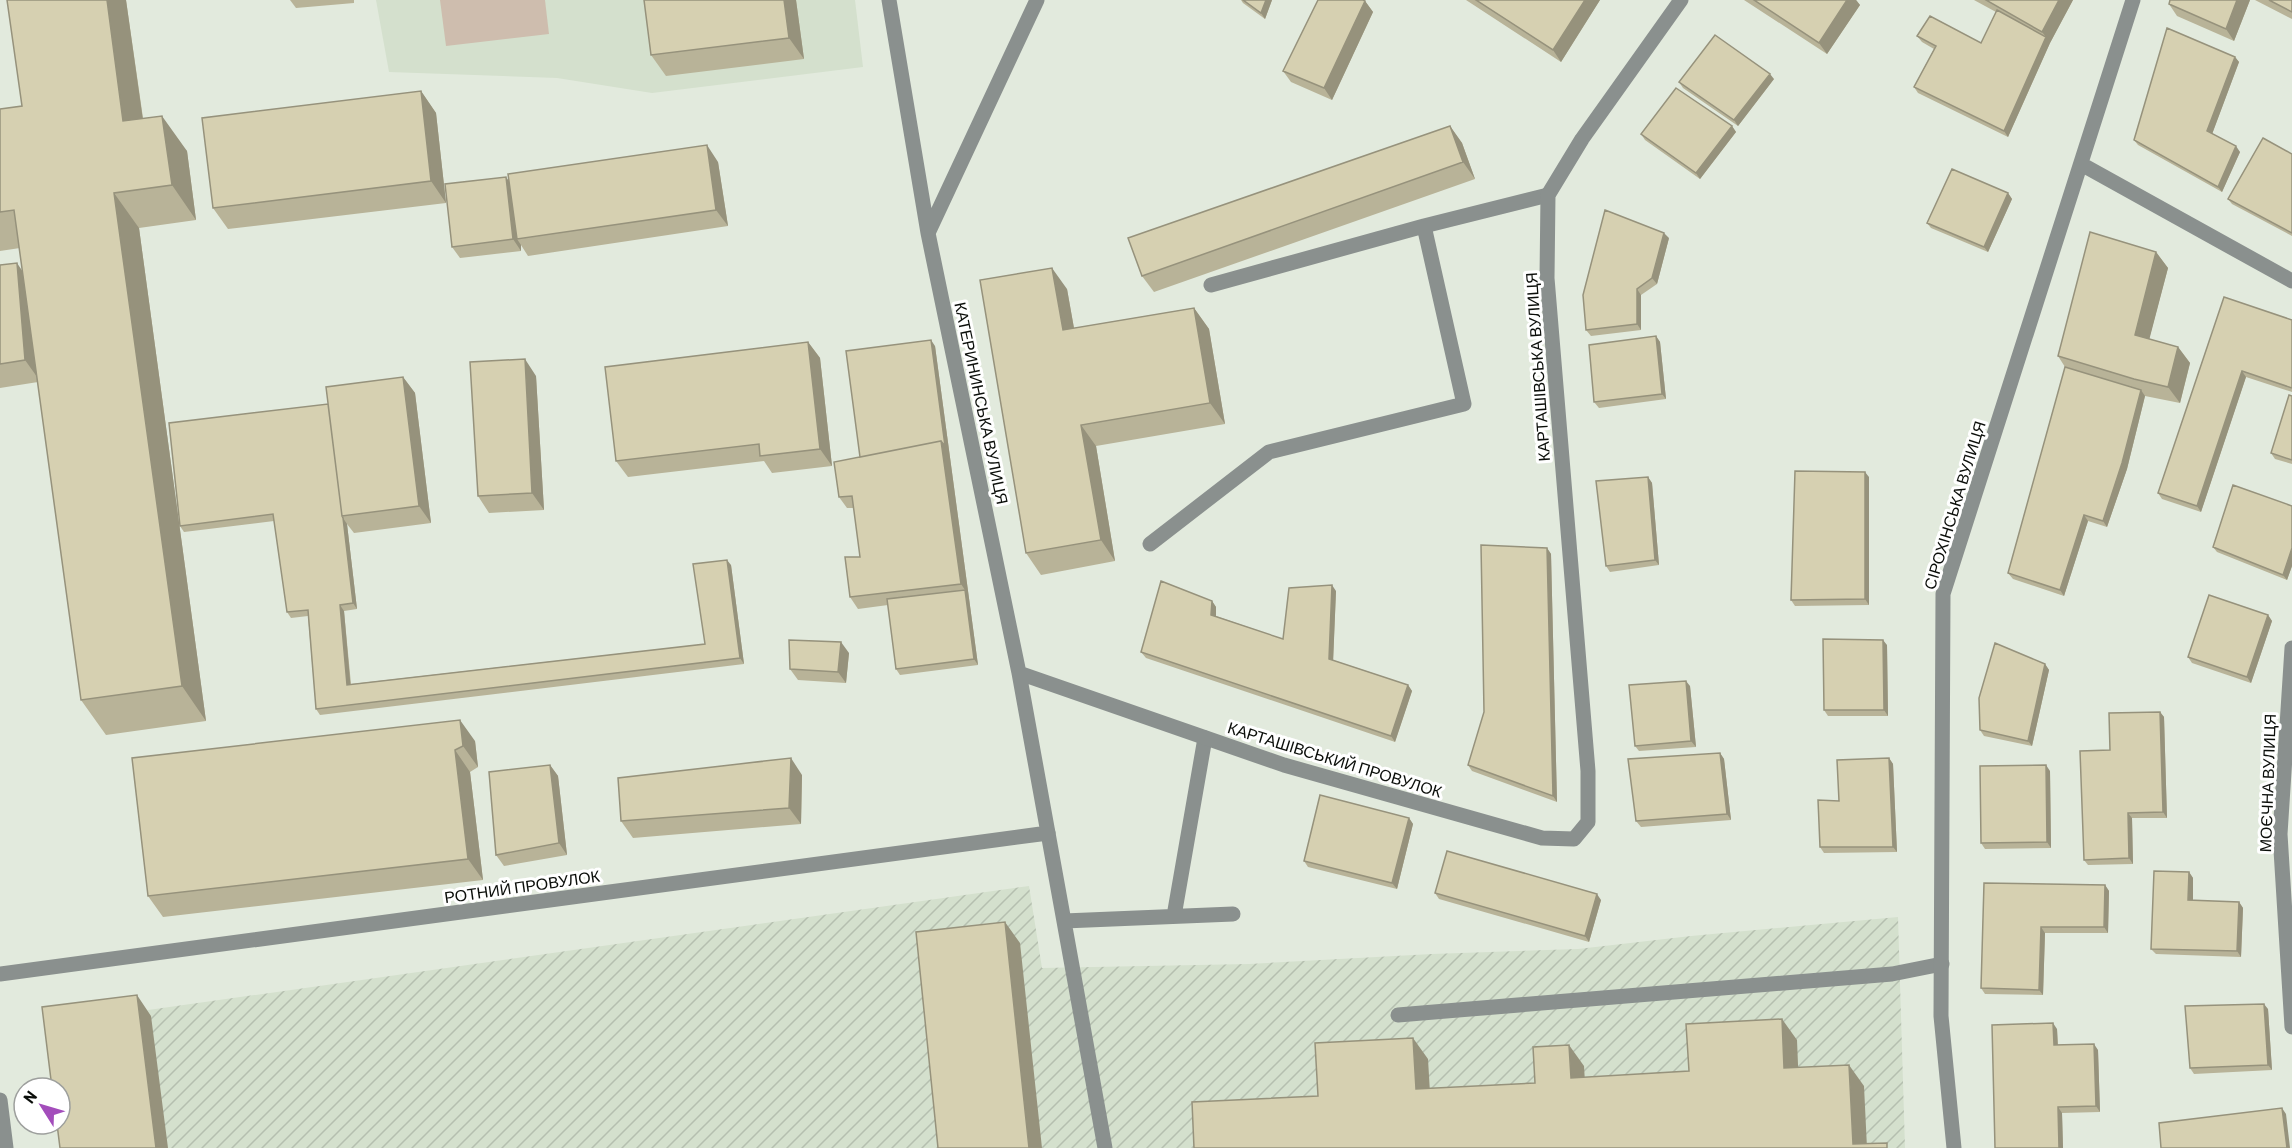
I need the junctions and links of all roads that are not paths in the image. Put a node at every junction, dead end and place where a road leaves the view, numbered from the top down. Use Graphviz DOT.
graph roads {
  1 [pos="889,0"];
  2 [pos="1037,0"];
  3 [pos="1680,0"];
  4 [pos="2133,0"];
  5 [pos="2081,164"];
  6 [pos="1548,195"];
  7 [pos="1424,226"];
  8 [pos="928,233"];
  9 [pos="2292,280"];
  10 [pos="1211,285"];
  11 [pos="1150,544"];
  12 [pos="2292,648"];
  13 [pos="1019,673"];
  14 [pos="1205,738"];
  15 [pos="1588,771"];
  16 [pos="1048,833"];
  17 [pos="1233,914"];
  18 [pos="1174,916"];
  19 [pos="1064,921"];
  20 [pos="1942,964"];
  21 [pos="0,974"];
  22 [pos="1398,1015"];
  23 [pos="2292,1027"];
  24 [pos="0,1100"];
  25 [pos="6,1148"];
  26 [pos="1105,1148"];
  27 [pos="1954,1148"];
  1 -- 8 [label="street, КАТЕРИНИНСЬКА ВУЛИЦЯ"];
  2 -- 8 [label="street"];
  3 -- 6 [label="street"];
  4 -- 5 [label="street, СІРОХІНСЬКА ВУЛИЦЯ"];
  5 -- 9 [label="street"];
  5 -- 20 [label="street, СІРОХІНСЬКА ВУЛИЦЯ"];
  6 -- 7 [label="street"];
  6 -- 15 [label="street, КАРТАШІВСЬКА ВУЛИЦЯ"];
  7 -- 10 [label="street"];
  7 -- 11 [label="street"];
  8 -- 13 [label="street, КАТЕРИНИНСЬКА ВУЛИЦЯ"];
  12 -- 23 [label="street, МОЄЧНА ВУЛИЦЯ"];
  13 -- 14 [label="street, КАРТАШІВСЬКИЙ ПРОВУЛОК"];
  13 -- 16 [label="street, КАТЕРИНИНСЬКА ВУЛИЦЯ"];
  14 -- 15 [label="street, КАРТАШІВСЬКИЙ ПРОВУЛОК"];
  14 -- 18 [label="street"];
  16 -- 19 [label="street, КАТЕРИНИНСЬКА ВУЛИЦЯ"];
  16 -- 21 [label="street, РОТНИЙ ПРОВУЛОК"];
  17 -- 18 [label="street"];
  18 -- 19 [label="street"];
  19 -- 26 [label="street, КАТЕРИНИНСЬКА ВУЛИЦЯ"];
  20 -- 22 [label="street"];
  20 -- 27 [label="street, СІРОХІНСЬКА ВУЛИЦЯ"];
  24 -- 25 [label="street"];
}
